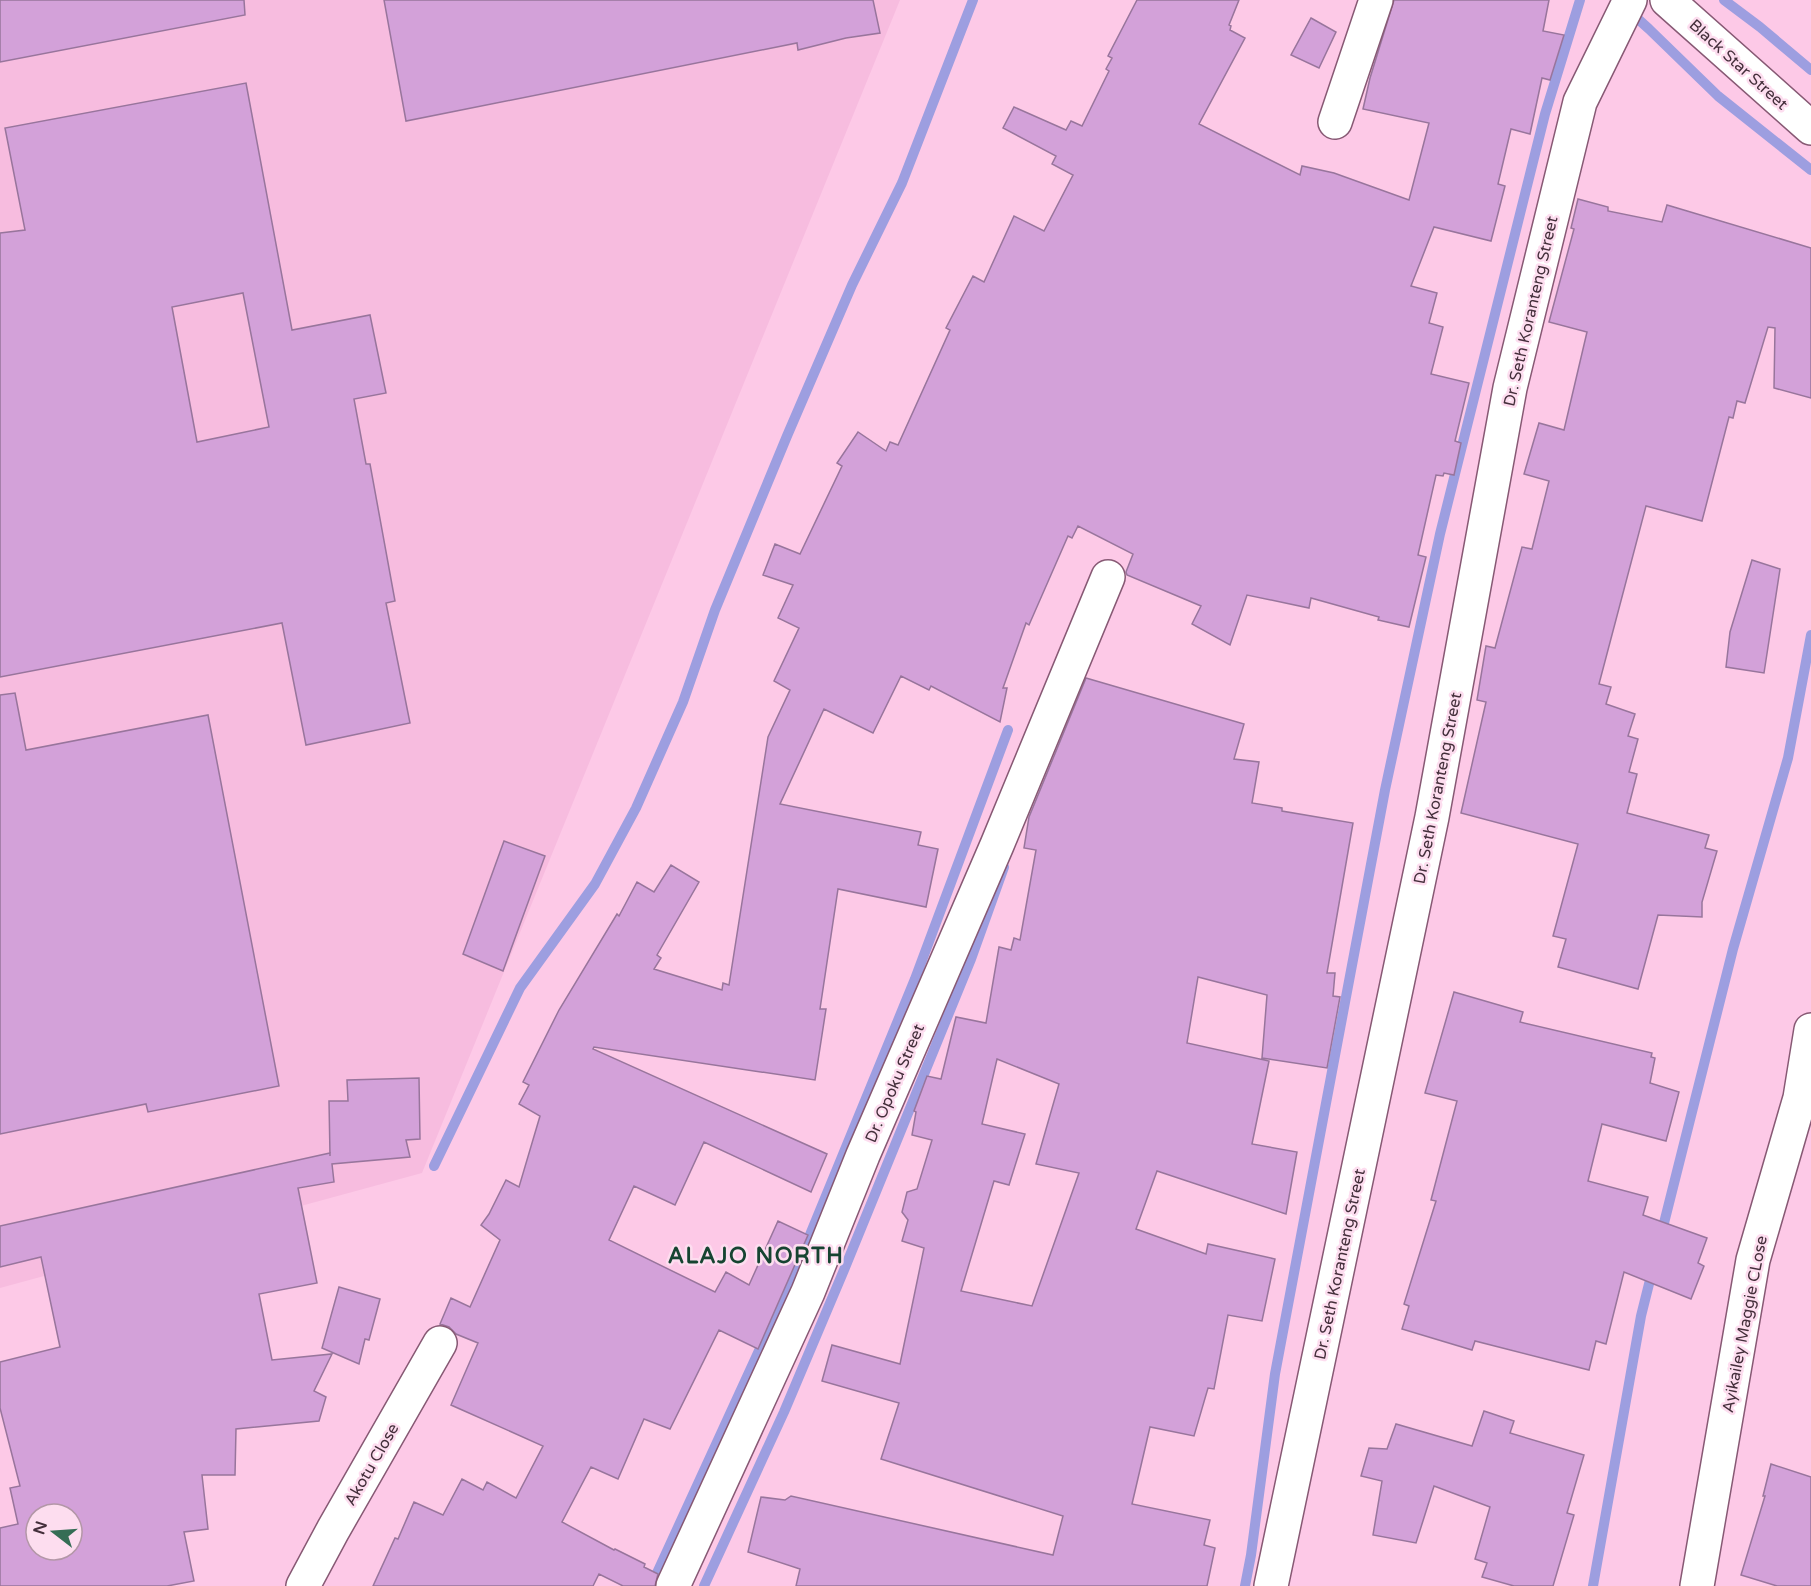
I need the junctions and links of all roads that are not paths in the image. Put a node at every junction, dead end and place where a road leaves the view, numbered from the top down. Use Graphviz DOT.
graph roads {
  1 [pos="1376,0"];
  2 [pos="1630,0"];
  3 [pos="1667,0"];
  4 [pos="1335,122"];
  5 [pos="1811,128"];
  6 [pos="1108,577"];
  7 [pos="1811,1030"];
  8 [pos="440,1343"];
  9 [pos="303,1586"];
  10 [pos="673,1586"];
  11 [pos="1271,1586"];
  12 [pos="1697,1586"];
  1 -- 4 [label="street"];
  2 -- 11 [label="street, Dr. Seth Koranteng Street"];
  3 -- 5 [label="street, Black Star Street"];
  6 -- 10 [label="street, Dr. Opoku Street"];
  7 -- 12 [label="street, Ayikailey Maggie CLose"];
  8 -- 9 [label="street, Akotu Close"];
}
